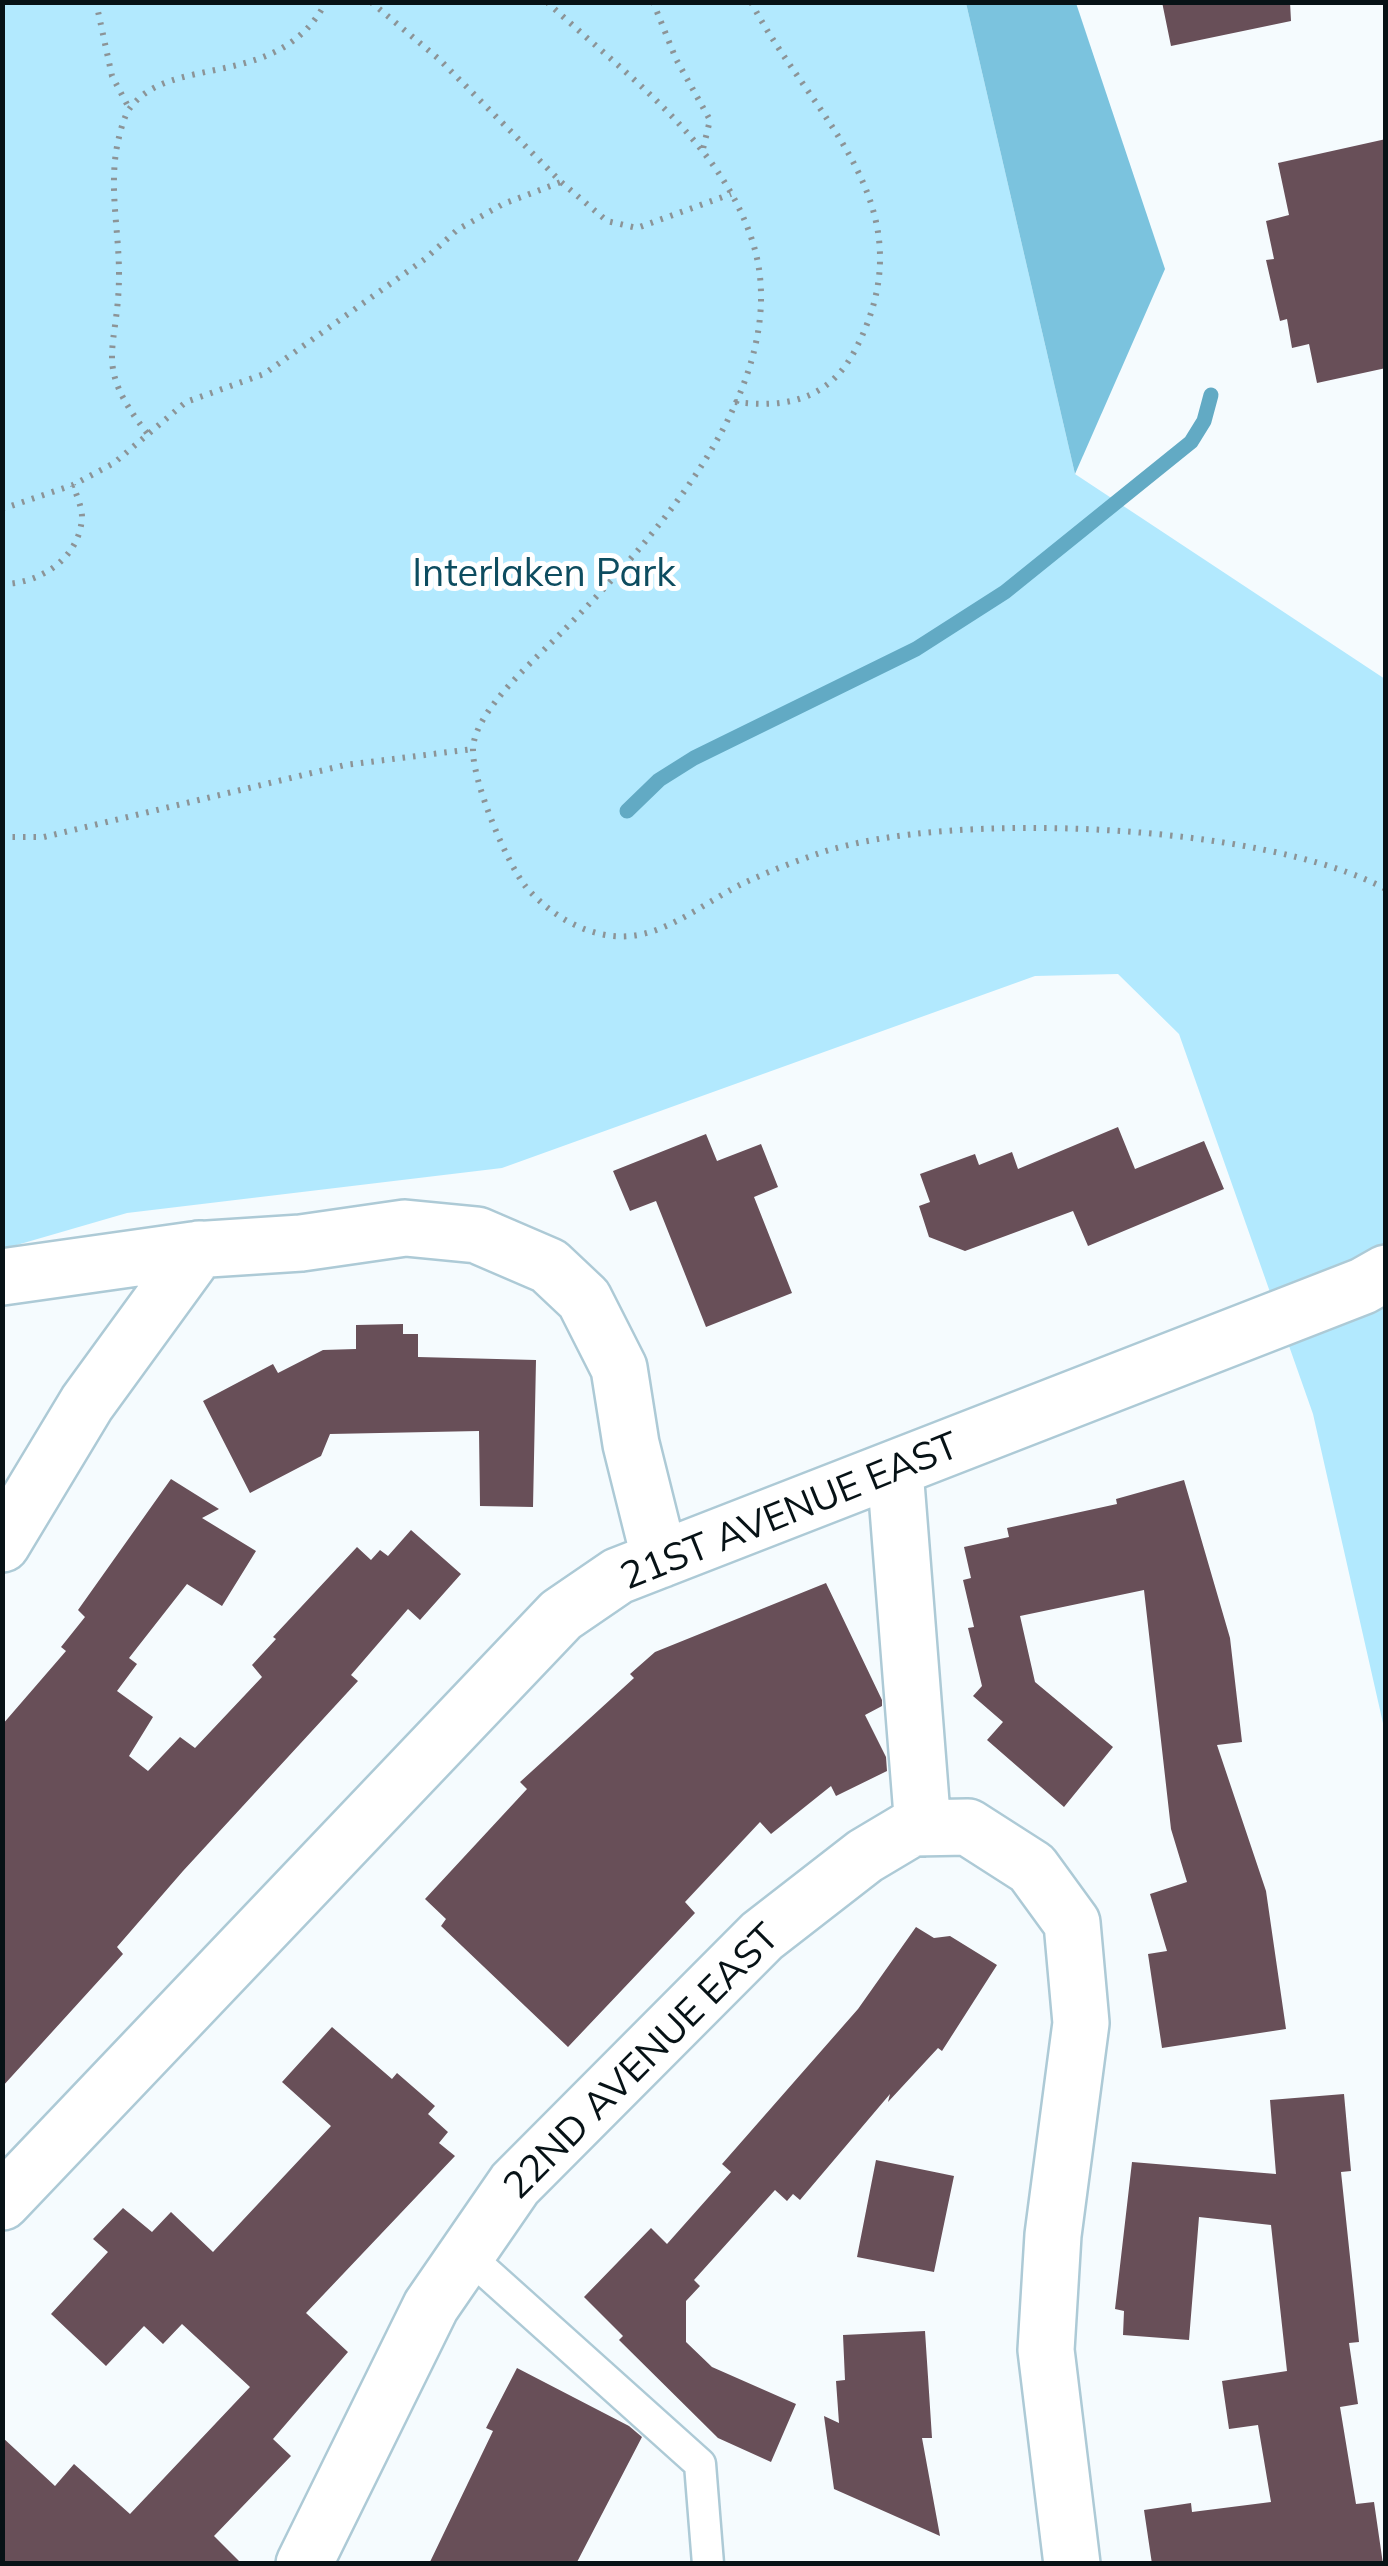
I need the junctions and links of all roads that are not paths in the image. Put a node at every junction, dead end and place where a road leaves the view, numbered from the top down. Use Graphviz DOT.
graph roads {
  1 [pos="199,1249"];
  2 [pos="1386,1273"];
  3 [pos="2,1276"];
  4 [pos="894,1470"];
  5 [pos="2,1544"];
  6 [pos="660,1560"];
  7 [pos="923,1828"];
  8 [pos="2,2202"];
  9 [pos="466,2254"];
  10 [pos="304,2564"];
  11 [pos="708,2564"];
  12 [pos="1072,2564"];
  1 -- 3 [label="street"];
  1 -- 5 [label="street"];
  1 -- 6 [label="street"];
  2 -- 4 [label="street, 21ST AVENUE EAST"];
  4 -- 6 [label="street, 21ST AVENUE EAST"];
  4 -- 7 [label="street"];
  6 -- 8 [label="street, 21ST AVENUE EAST"];
  7 -- 9 [label="street, 22ND AVENUE EAST"];
  7 -- 12 [label="street, 22ND AVENUE EAST"];
  9 -- 10 [label="street, 22ND AVENUE EAST"];
  9 -- 11 [label="lane"];
}
